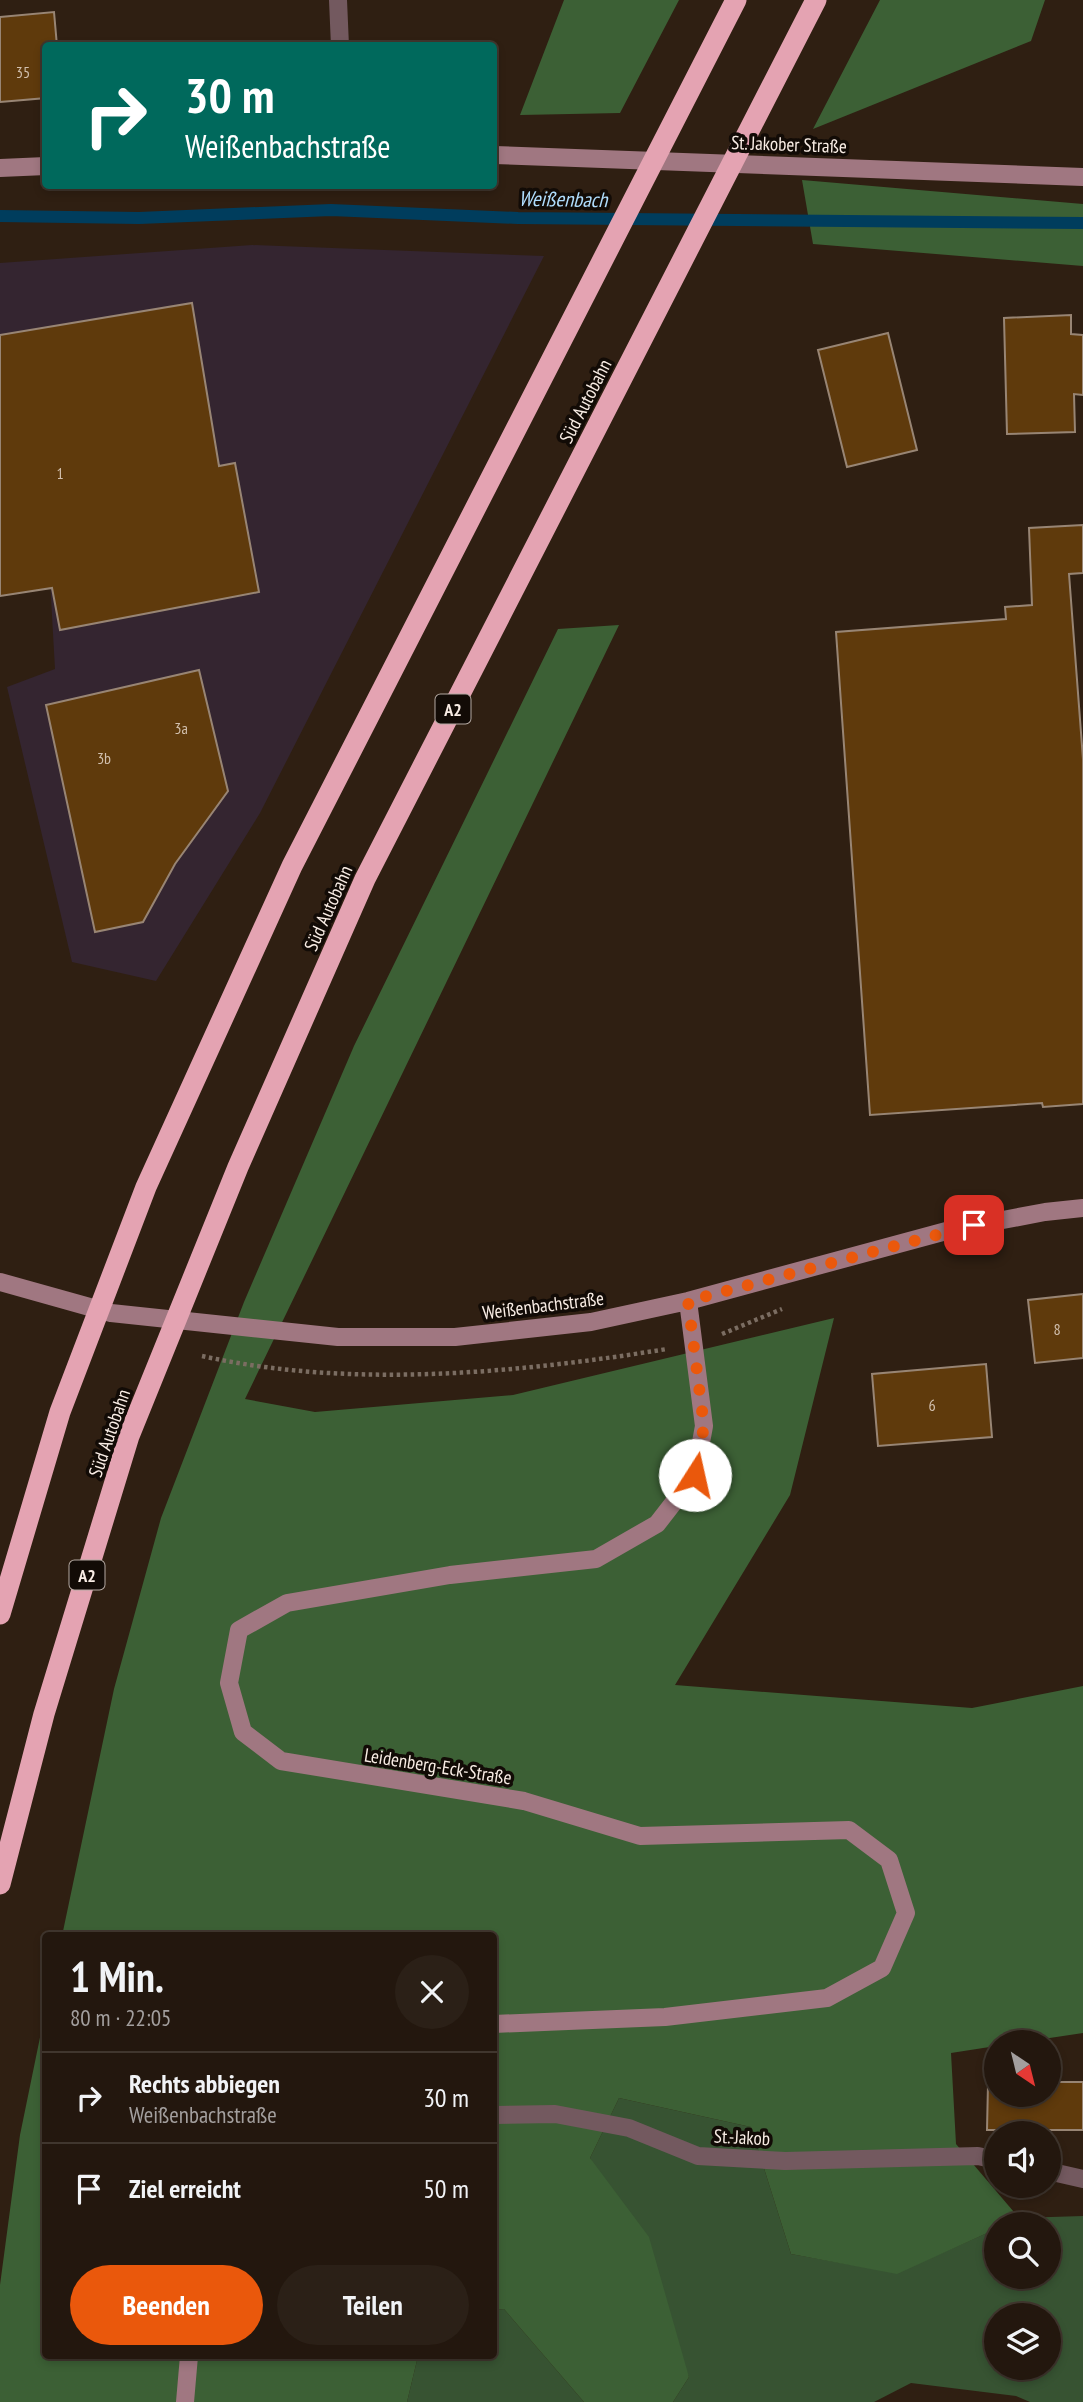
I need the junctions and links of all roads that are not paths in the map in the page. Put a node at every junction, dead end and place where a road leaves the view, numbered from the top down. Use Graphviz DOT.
graph roads {
  1 [pos="338,0"];
  2 [pos="736,0"];
  3 [pos="816,0"];
  4 [pos="340,42"];
  5 [pos="497,155"];
  6 [pos="42,166"];
  7 [pos="0,167"];
  8 [pos="1083,177"];
  9 [pos="1083,1208"];
  10 [pos="0,1282"];
  11 [pos="688,1301"];
  12 [pos="0,1614"];
  13 [pos="0,1884"];
  14 [pos="497,2024"];
  15 [pos="497,2115"];
  16 [pos="984,2157"];
  17 [pos="1061,2174"];
  18 [pos="1083,2179"];
  19 [pos="189,2359"];
  20 [pos="185,2402"];
  1 -- 4 [label="street"];
  2 -- 12 [label="highway"];
  3 -- 13 [label="highway, Süd Autobahn / A2"];
  5 -- 8 [label="street, St. Jakober Straße"];
  6 -- 7 [label="street"];
  9 -- 11 [label="street, Weißenbachstraße"];
  10 -- 11 [label="street, Weißenbachstraße"];
  11 -- 14 [label="street, Leidenberg-Eck-Straße"];
  15 -- 16 [label="street, St.-Jakob"];
  17 -- 18 [label="street"];
  19 -- 20 [label="street"];
}
